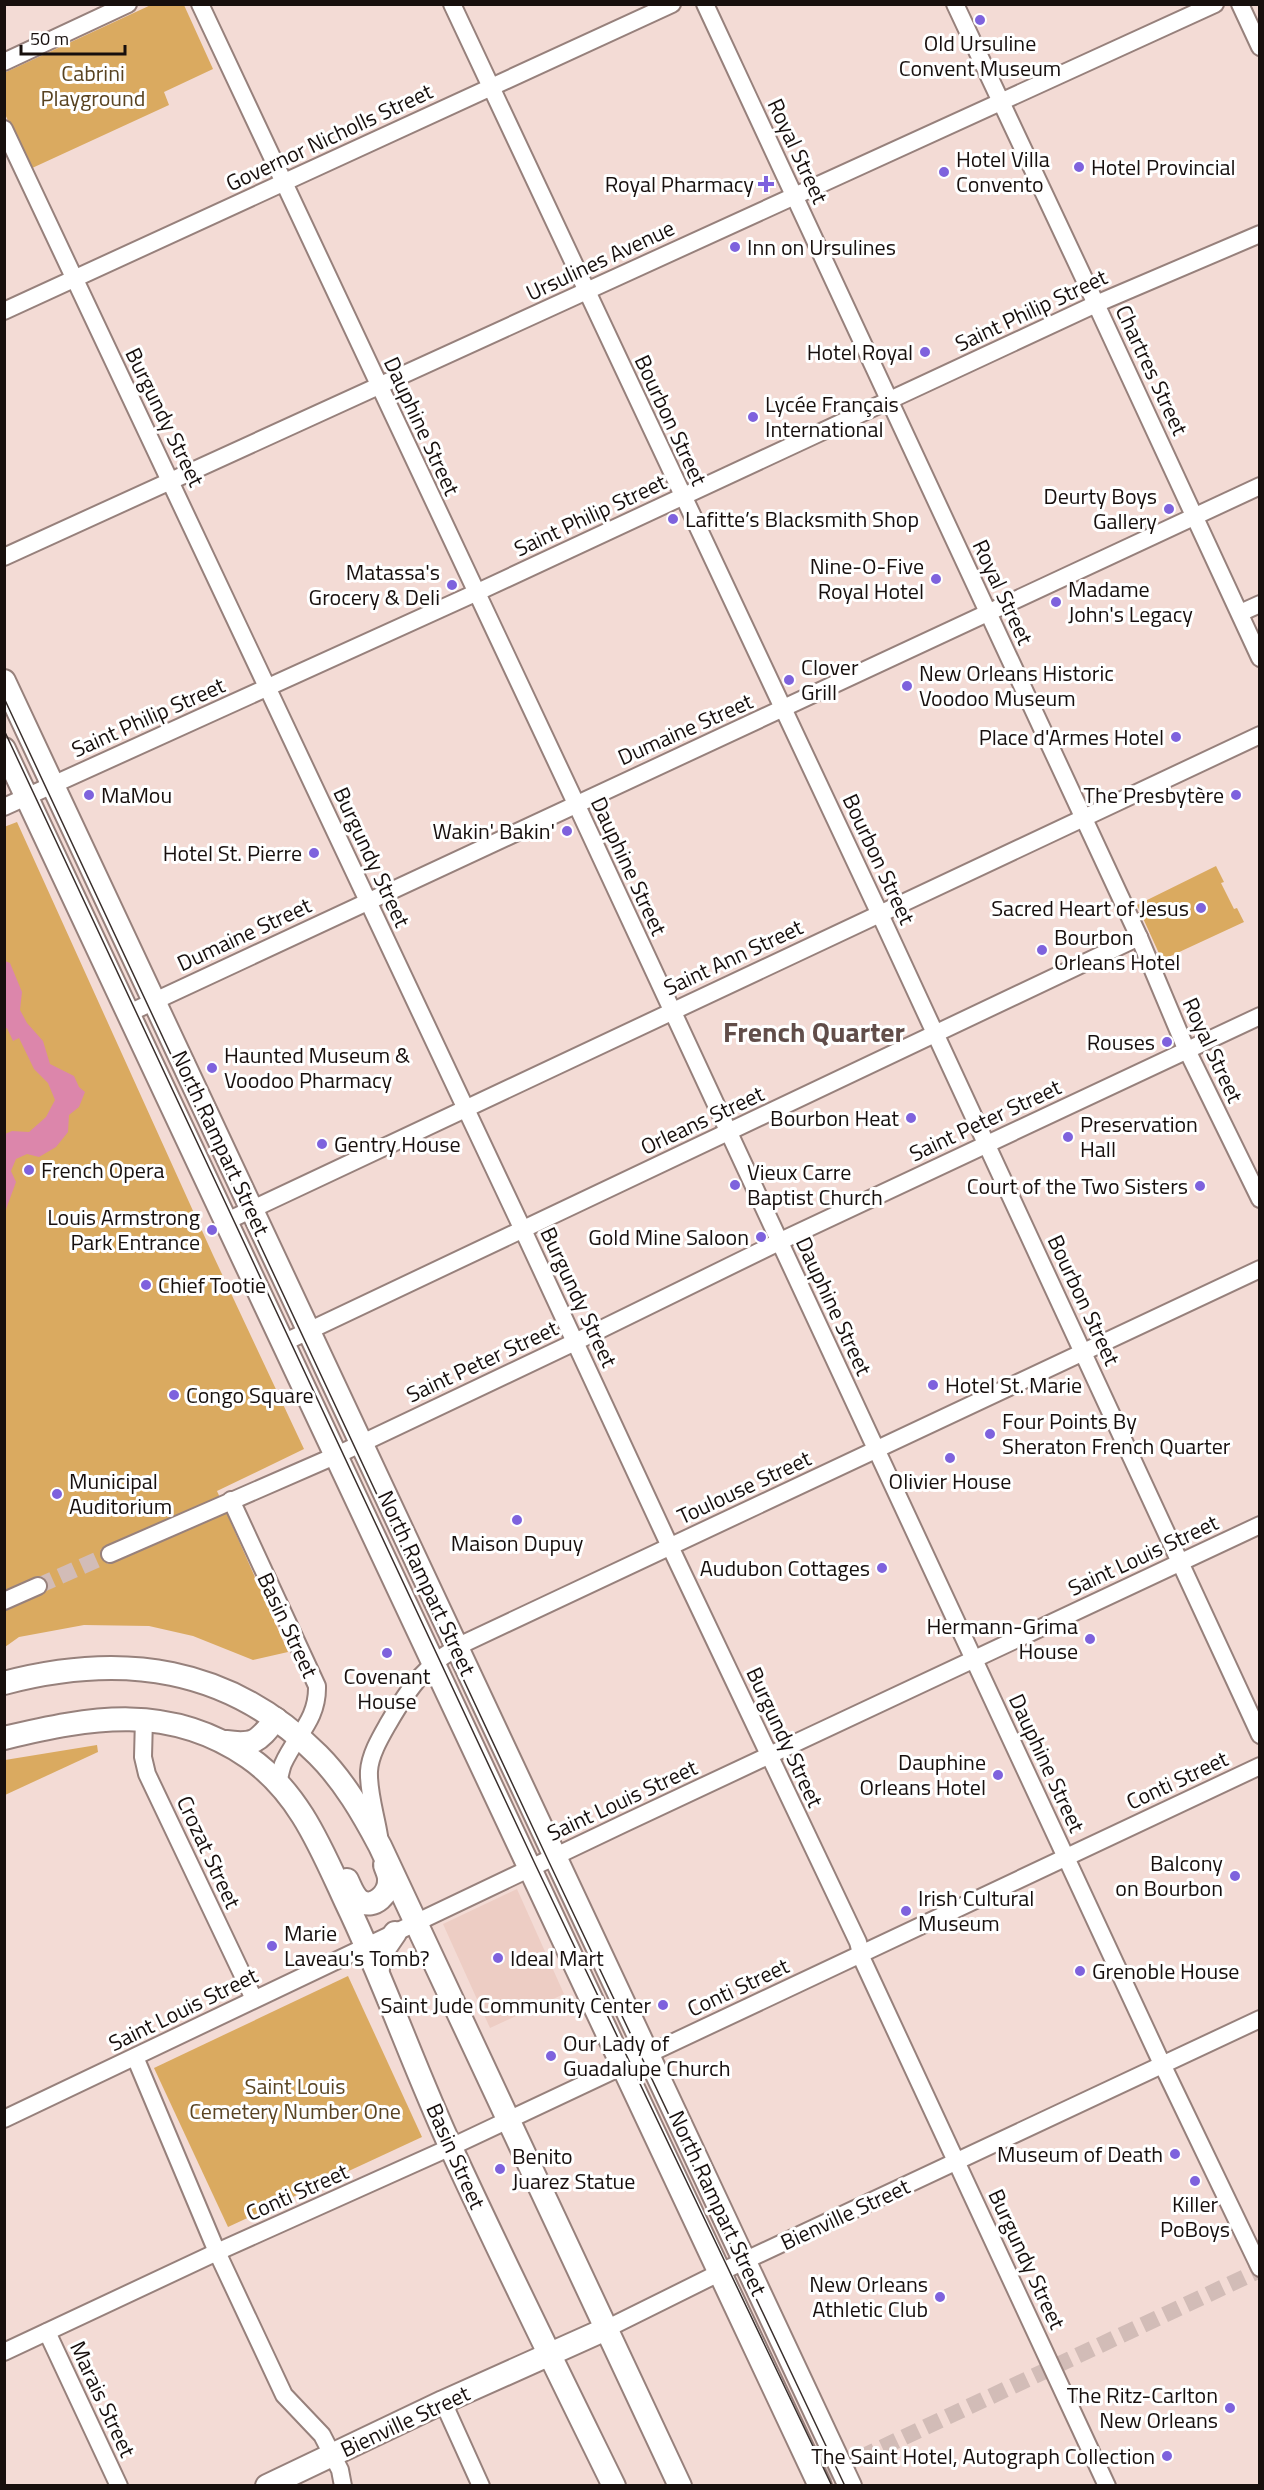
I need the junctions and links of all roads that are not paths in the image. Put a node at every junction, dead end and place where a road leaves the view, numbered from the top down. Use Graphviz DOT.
graph roads {
  1 [pos="128,4"];
  2 [pos="200,4"];
  3 [pos="452,4"];
  4 [pos="672,4"];
  5 [pos="705,4"];
  6 [pos="955,4"];
  7 [pos="1215,4"];
  8 [pos="1240,4"];
  9 [pos="1260,47"];
  10 [pos="4,62"];
  11 [pos="491,87"];
  12 [pos="1000,102"];
  13 [pos="4,129"];
  14 [pos="284,184"];
  15 [pos="795,196"];
  16 [pos="1260,234"];
  17 [pos="74,279"];
  18 [pos="586,291"];
  19 [pos="1096,304"];
  20 [pos="4,311"];
  21 [pos="378,386"];
  22 [pos="890,401"];
  23 [pos="171,481"];
  24 [pos="1260,486"];
  25 [pos="683,496"];
  26 [pos="1195,516"];
  27 [pos="4,557"];
  28 [pos="476,593"];
  29 [pos="1260,604"];
  30 [pos="988,612"];
  31 [pos="1240,613"];
  32 [pos="1260,658"];
  33 [pos="4,681"];
  34 [pos="267,689"];
  35 [pos="783,709"];
  36 [pos="1260,735"];
  37 [pos="4,750"];
  38 [pos="53,785"];
  39 [pos="27,797"];
  40 [pos="575,803"];
  41 [pos="4,807"];
  42 [pos="1083,817"];
  43 [pos="369,901"];
  44 [pos="879,913"];
  45 [pos="1139,937"];
  46 [pos="154,1001"];
  47 [pos="672,1011"];
  48 [pos="129,1013"];
  49 [pos="1260,1016"];
  50 [pos="935,1034"];
  51 [pos="1187,1051"];
  52 [pos="465,1108"];
  53 [pos="728,1132"];
  54 [pos="987,1144"];
  55 [pos="1260,1198"];
  56 [pos="252,1209"];
  57 [pos="226,1221"];
  58 [pos="523,1230"];
  59 [pos="779,1242"];
  60 [pos="1260,1269"];
  61 [pos="309,1331"];
  62 [pos="575,1342"];
  63 [pos="283,1343"];
  64 [pos="1083,1352"];
  65 [pos="362,1443"];
  66 [pos="876,1450"];
  67 [pos="337,1455"];
  68 [pos="231,1500"];
  69 [pos="1260,1525"];
  70 [pos="670,1547"];
  71 [pos="110,1554"];
  72 [pos="1181,1562"];
  73 [pos="38,1586"];
  74 [pos="4,1601"];
  75 [pos="457,1647"];
  76 [pos="974,1659"];
  77 [pos="434,1662"];
  78 [pos="4,1683"];
  79 [pos="144,1719"];
  80 [pos="276,1719"];
  81 [pos="1260,1735"];
  82 [pos="4,1737"];
  83 [pos="299,1737"];
  84 [pos="225,1742"];
  85 [pos="769,1756"];
  86 [pos="1260,1766"];
  87 [pos="278,1782"];
  88 [pos="305,1816"];
  89 [pos="380,1846"];
  90 [pos="555,1856"];
  91 [pos="1066,1858"];
  92 [pos="529,1869"];
  93 [pos="417,1924"];
  94 [pos="395,1933"];
  95 [pos="367,1945"];
  96 [pos="860,1954"];
  97 [pos="378,1968"];
  98 [pos="254,1999"];
  99 [pos="1260,2019"];
  100 [pos="648,2054"];
  101 [pos="135,2057"];
  102 [pos="1162,2064"];
  103 [pos="623,2066"];
  104 [pos="4,2119"];
  105 [pos="509,2120"];
  106 [pos="451,2147"];
  107 [pos="957,2161"];
  108 [pos="217,2252"];
  109 [pos="745,2261"];
  110 [pos="1260,2268"];
  111 [pos="719,2273"];
  112 [pos="606,2330"];
  113 [pos="47,2332"];
  114 [pos="4,2352"];
  115 [pos="549,2355"];
  116 [pos="443,2402"];
  117 [pos="333,2454"];
  118 [pos="119,2486"];
  119 [pos="267,2486"];
  120 [pos="343,2486"];
  121 [pos="481,2486"];
  122 [pos="614,2486"];
  123 [pos="680,2486"];
  124 [pos="820,2486"];
  125 [pos="850,2486"];
  126 [pos="1107,2486"];
  1 -- 10 [label="street"];
  2 -- 14 [label="street, Dauphine Street"];
  3 -- 11 [label="street, Bourbon Street"];
  4 -- 11 [label="street, Governor Nicholls Street"];
  5 -- 15 [label="street, Royal Street"];
  6 -- 12 [label="street, Chartres Street"];
  7 -- 12 [label="street, Ursulines Avenue"];
  8 -- 9 [label="street"];
  11 -- 14 [label="street, Governor Nicholls Street"];
  11 -- 18 [label="street, Bourbon Street"];
  12 -- 15 [label="street, Ursulines Avenue"];
  12 -- 19 [label="street, Chartres Street"];
  13 -- 17 [label="street, Burgundy Street"];
  14 -- 17 [label="street, Governor Nicholls Street"];
  14 -- 21 [label="street, Dauphine Street"];
  15 -- 18 [label="street, Ursulines Avenue"];
  15 -- 22 [label="street, Royal Street"];
  16 -- 19 [label="street, Saint Philip Street"];
  17 -- 20 [label="street, Governor Nicholls Street"];
  17 -- 23 [label="street, Burgundy Street"];
  18 -- 21 [label="street, Ursulines Avenue"];
  18 -- 25 [label="street, Bourbon Street"];
  19 -- 22 [label="street, Saint Philip Street"];
  19 -- 26 [label="street, Chartres Street"];
  21 -- 23 [label="street, Ursulines Avenue"];
  21 -- 28 [label="street, Dauphine Street"];
  22 -- 25 [label="street, Saint Philip Street"];
  22 -- 30 [label="street, Royal Street"];
  23 -- 27 [label="street, Ursulines Avenue"];
  23 -- 34 [label="street, Burgundy Street"];
  24 -- 26 [label="street, Dumaine Street"];
  25 -- 28 [label="street, Saint Philip Street"];
  25 -- 35 [label="street, Bourbon Street"];
  26 -- 30 [label="street, Dumaine Street"];
  26 -- 31 [label="street, Chartres Street"];
  28 -- 34 [label="street, Saint Philip Street"];
  28 -- 40 [label="street, Dauphine Street"];
  29 -- 31 [label="street"];
  30 -- 35 [label="street, Dumaine Street"];
  30 -- 42 [label="street, Royal Street"];
  31 -- 32 [label="street, Chartres Street"];
  33 -- 38 [label="main road, North Rampart Street"];
  34 -- 38 [label="street, Saint Philip Street"];
  34 -- 43 [label="street, Burgundy Street"];
  35 -- 40 [label="street, Dumaine Street"];
  35 -- 44 [label="street, Bourbon Street"];
  36 -- 42 [label="street, Saint Ann Street"];
  37 -- 39 [label="main road, North Rampart Street"];
  38 -- 39 [label="street, Saint Philip Street"];
  38 -- 46 [label="main road, North Rampart Street"];
  39 -- 41 [label="street, Saint Philip Street"];
  39 -- 48 [label="main road, North Rampart Street"];
  40 -- 43 [label="street, Dumaine Street"];
  40 -- 47 [label="street, Dauphine Street"];
  42 -- 44 [label="street, Saint Ann Street"];
  42 -- 45 [label="street, Royal Street"];
  43 -- 46 [label="street, Dumaine Street"];
  43 -- 52 [label="street, Burgundy Street"];
  44 -- 47 [label="street, Saint Ann Street"];
  44 -- 50 [label="street, Bourbon Street"];
  45 -- 50 [label="street, Orleans Street"];
  45 -- 51 [label="street, Royal Street"];
  46 -- 48 [label="street, Dumaine Street"];
  46 -- 56 [label="main road, North Rampart Street"];
  47 -- 52 [label="street, Saint Ann Street"];
  47 -- 53 [label="street, Dauphine Street"];
  48 -- 57 [label="main road, North Rampart Street"];
  49 -- 51 [label="street, Saint Peter Street"];
  50 -- 53 [label="street, Orleans Street"];
  50 -- 54 [label="street, Bourbon Street"];
  51 -- 54 [label="street, Saint Peter Street"];
  51 -- 55 [label="street, Royal Street"];
  52 -- 56 [label="street, Saint Ann Street"];
  52 -- 58 [label="street, Burgundy Street"];
  53 -- 58 [label="street, Orleans Street"];
  53 -- 59 [label="street, Dauphine Street"];
  54 -- 59 [label="street, Saint Peter Street"];
  54 -- 64 [label="street, Bourbon Street"];
  56 -- 57 [label="street, Saint Ann Street"];
  56 -- 61 [label="main road, North Rampart Street"];
  57 -- 63 [label="main road, North Rampart Street"];
  58 -- 61 [label="street, Orleans Street"];
  58 -- 62 [label="street, Burgundy Street"];
  59 -- 62 [label="street, Saint Peter Street"];
  59 -- 66 [label="street, Dauphine Street"];
  60 -- 64 [label="street, Toulouse Street"];
  61 -- 63 [label="street, Orleans Street"];
  61 -- 65 [label="main road, North Rampart Street"];
  62 -- 65 [label="street, Saint Peter Street"];
  62 -- 70 [label="street, Burgundy Street"];
  63 -- 67 [label="main road, North Rampart Street"];
  64 -- 66 [label="street, Toulouse Street"];
  64 -- 72 [label="street, Bourbon Street"];
  65 -- 67 [label="street, Saint Peter Street"];
  65 -- 75 [label="main road, North Rampart Street"];
  66 -- 70 [label="street, Toulouse Street"];
  66 -- 76 [label="street, Dauphine Street"];
  67 -- 68 [label="street, Saint Peter Street"];
  67 -- 77 [label="main road, North Rampart Street"];
  68 -- 71 [label="street, Saint Peter Street"];
  68 -- 83 [label="street, Basin Street"];
  69 -- 72 [label="street, Saint Louis Street"];
  70 -- 75 [label="street, Toulouse Street"];
  70 -- 85 [label="street, Burgundy Street"];
  72 -- 76 [label="street, Saint Louis Street"];
  72 -- 81 [label="street, Bourbon Street"];
  73 -- 74 [label="street"];
  75 -- 77 [label="street, Toulouse Street"];
  75 -- 90 [label="main road, North Rampart Street"];
  76 -- 85 [label="street, Saint Louis Street"];
  76 -- 91 [label="street, Dauphine Street"];
  77 -- 89 [label="street, Toulouse Street"];
  77 -- 92 [label="main road, North Rampart Street"];
  78 -- 80 [label="main road"];
  79 -- 82 [label="main road"];
  79 -- 84 [label="main road"];
  79 -- 98 [label="street, Crozat Street"];
  80 -- 83 [label="main road"];
  80 -- 84 [label="main road"];
  83 -- 87 [label="street, Basin Street"];
  83 -- 89 [label="main road"];
  84 -- 87 [label="main road"];
  85 -- 90 [label="street, Saint Louis Street"];
  85 -- 96 [label="street, Burgundy Street"];
  86 -- 91 [label="street, Conti Street"];
  87 -- 88 [label="main road"];
  88 -- 89 [label="main road"];
  88 -- 95 [label="main road, Basin Street"];
  89 -- 93 [label="main road"];
  90 -- 92 [label="street, Saint Louis Street"];
  90 -- 100 [label="main road, North Rampart Street"];
  91 -- 96 [label="street, Conti Street"];
  91 -- 102 [label="street, Dauphine Street"];
  92 -- 93 [label="street, Saint Louis Street"];
  92 -- 103 [label="main road, North Rampart Street"];
  93 -- 94 [label="street, Saint Louis Street"];
  93 -- 105 [label="main road"];
  94 -- 95 [label="street, Saint Louis Street"];
  94 -- 97 [label="main road"];
  95 -- 97 [label="main road, Basin Street"];
  95 -- 98 [label="street, Saint Louis Street"];
  96 -- 100 [label="street, Conti Street"];
  96 -- 107 [label="street, Burgundy Street"];
  97 -- 106 [label="main road, Basin Street"];
  98 -- 101 [label="street, Saint Louis Street"];
  99 -- 102 [label="street, Bienville Street"];
  100 -- 103 [label="street, Conti Street"];
  100 -- 109 [label="main road, North Rampart Street"];
  101 -- 104 [label="street, Saint Louis Street"];
  101 -- 108 [label="street"];
  102 -- 107 [label="street, Bienville Street"];
  102 -- 110 [label="street, Dauphine Street"];
  103 -- 105 [label="street, Conti Street"];
  103 -- 111 [label="main road, North Rampart Street"];
  105 -- 106 [label="street, Conti Street"];
  105 -- 112 [label="main road"];
  106 -- 108 [label="street, Conti Street"];
  106 -- 115 [label="main road, Basin Street"];
  107 -- 109 [label="street, Bienville Street"];
  107 -- 126 [label="street, Burgundy Street"];
  108 -- 113 [label="street, Conti Street"];
  108 -- 117 [label="street"];
  109 -- 111 [label="street, Bienville Street"];
  109 -- 125 [label="main road, North Rampart Street"];
  111 -- 112 [label="street, Bienville Street"];
  111 -- 124 [label="main road, North Rampart Street"];
  112 -- 115 [label="main road, Bienville Street"];
  112 -- 123 [label="main road"];
  113 -- 114 [label="street, Conti Street"];
  113 -- 118 [label="street, Marais Street"];
  115 -- 116 [label="main road, Bienville Street"];
  115 -- 122 [label="main road, Basin Street"];
  116 -- 117 [label="main road, Bienville Street"];
  116 -- 121 [label="street"];
  117 -- 119 [label="main road, Bienville Street"];
  117 -- 120 [label="street"];
}
